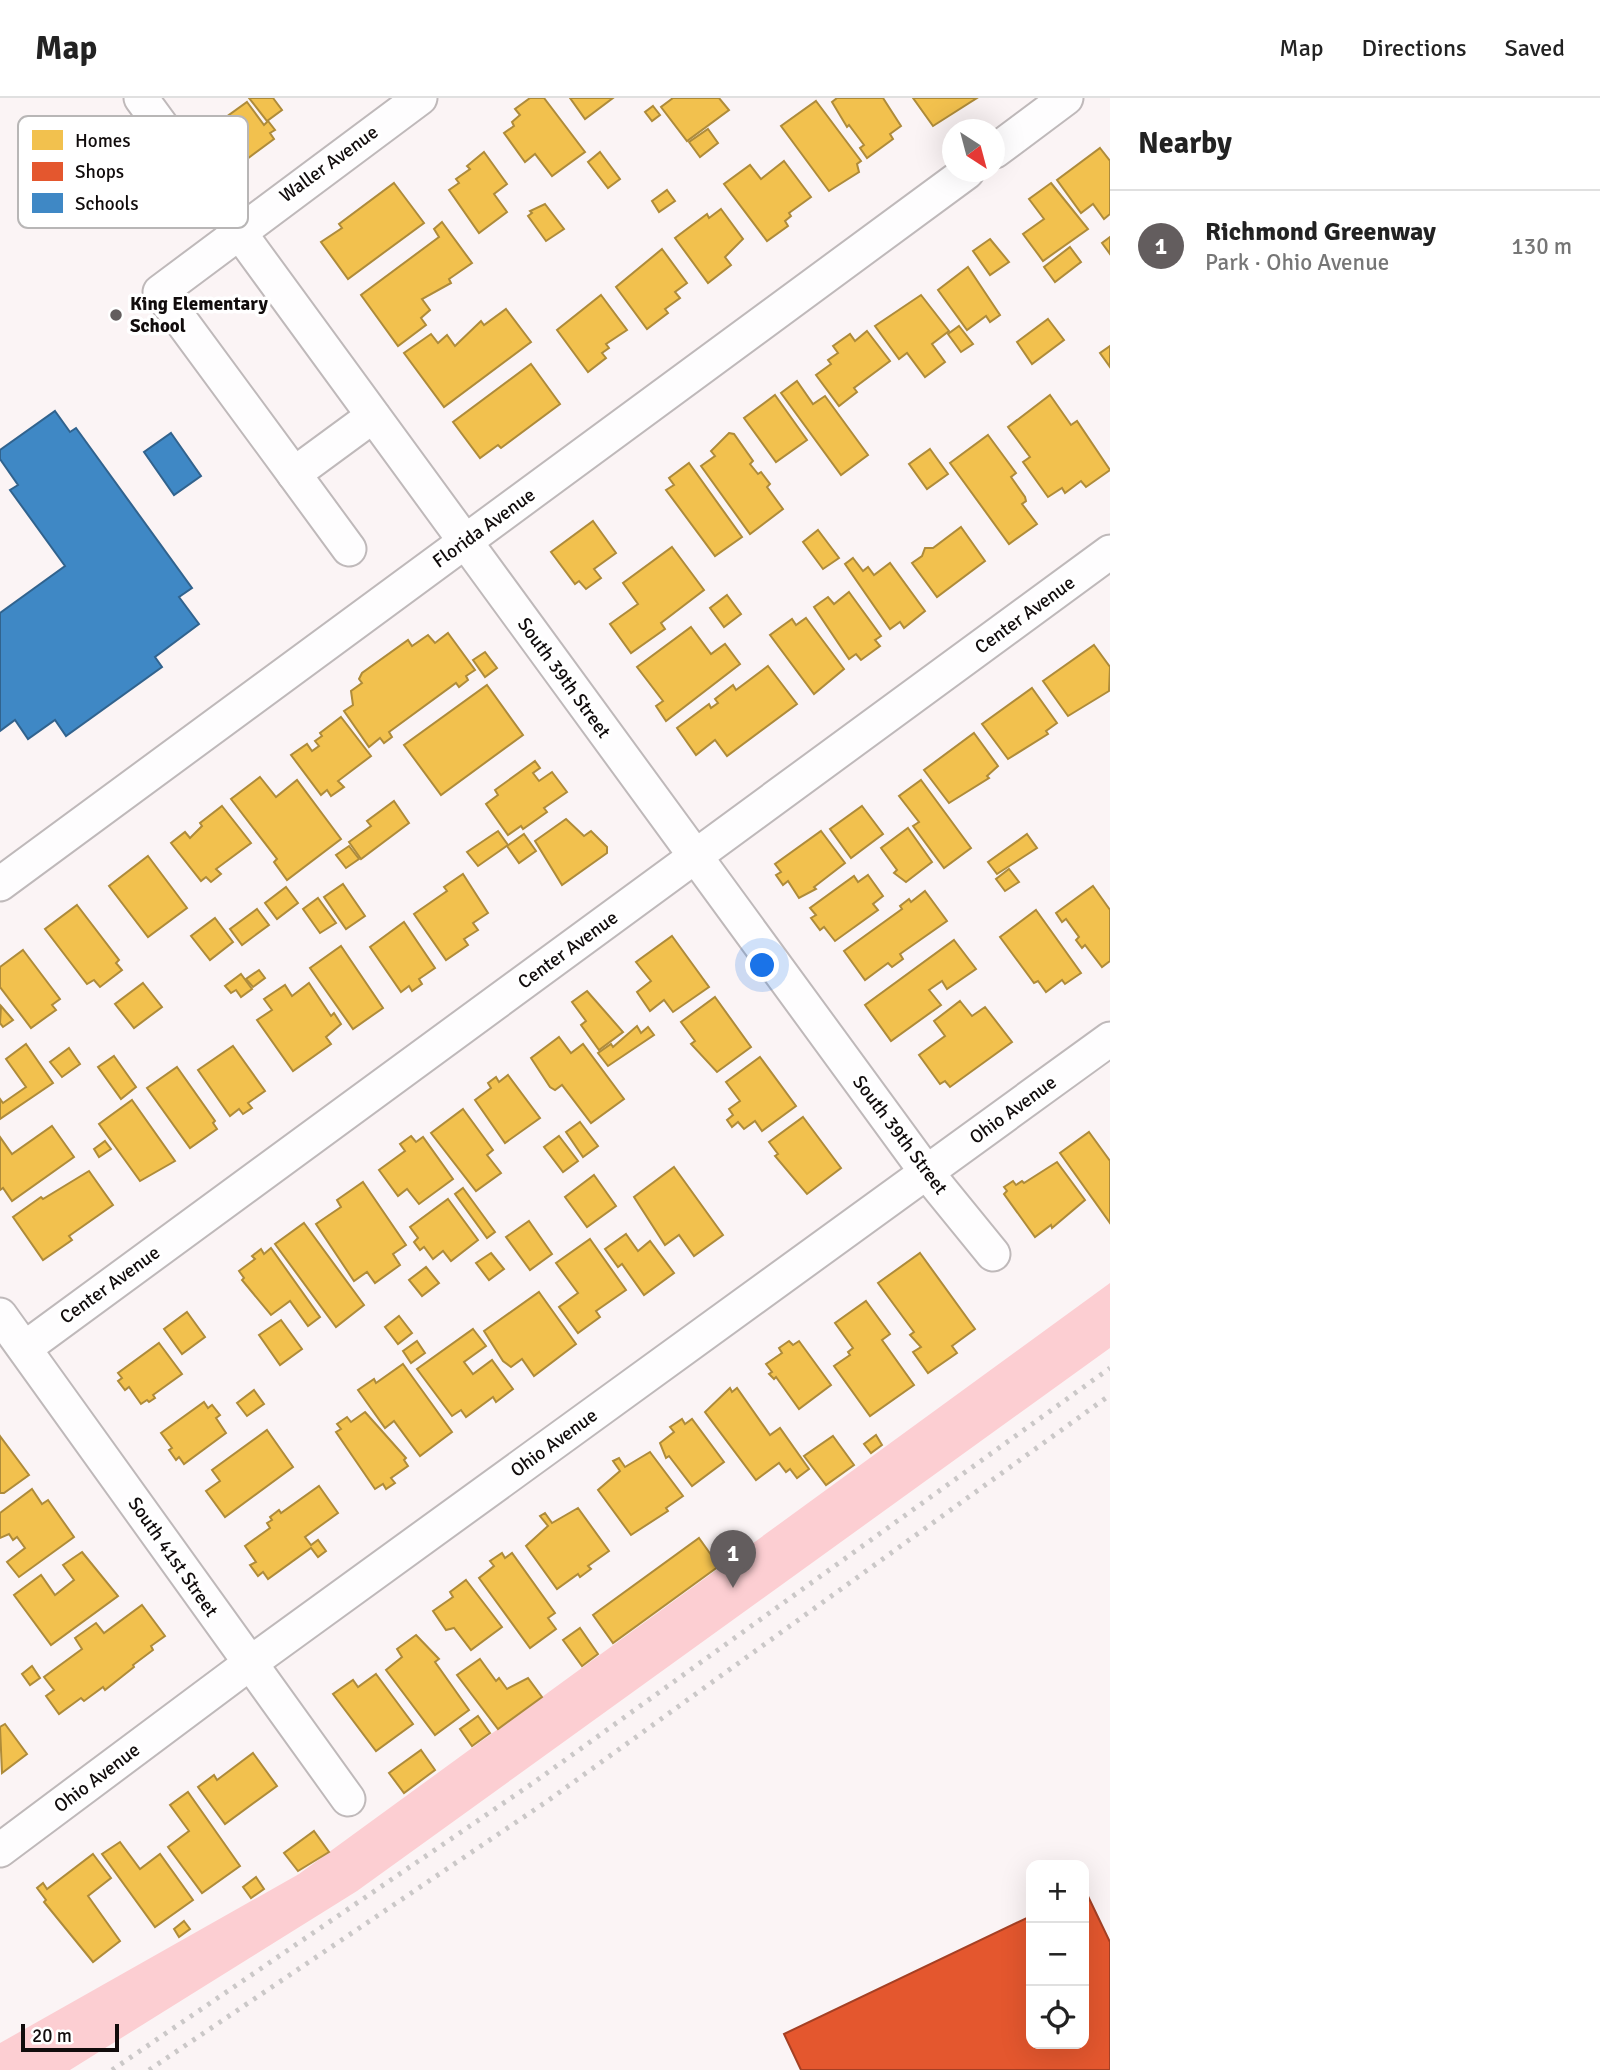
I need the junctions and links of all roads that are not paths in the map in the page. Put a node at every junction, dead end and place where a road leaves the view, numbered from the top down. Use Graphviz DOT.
graph roads {
  1 [pos="141,98"];
  2 [pos="420,98"];
  3 [pos="1066,98"];
  4 [pos="154,116"];
  5 [pos="1005,144"];
  6 [pos="953,182"];
  7 [pos="248,223"];
  8 [pos="242,228"];
  9 [pos="239,230"];
  10 [pos="373,416"];
  11 [pos="294,474"];
  12 [pos="465,542"];
  13 [pos="349,549"];
  14 [pos="1110,552"];
  15 [pos="695,857"];
  16 [pos="0,884"];
  17 [pos="1110,1039"];
  18 [pos="927,1173"];
  19 [pos="993,1254"];
  20 [pos="0,1315"];
  21 [pos="25,1348"];
  22 [pos="249,1664"];
  23 [pos="348,1799"];
  24 [pos="0,1850"];
  1 -- 4 [label="street, South 39th Street"];
  2 -- 7 [label="street, Waller Avenue"];
  3 -- 5 [label="street"];
  6 -- 12 [label="street, Florida Avenue"];
  8 -- 9 [label="street, Waller Avenue"];
  9 -- 10 [label="street, South 39th Street"];
  9 -- 11 [label="street, Waller Avenue"];
  10 -- 11 [label="street"];
  10 -- 12 [label="street, South 39th Street"];
  11 -- 13 [label="street"];
  12 -- 15 [label="street, South 39th Street"];
  12 -- 16 [label="street, Florida Avenue"];
  14 -- 15 [label="street, Center Avenue"];
  15 -- 18 [label="street, South 39th Street"];
  15 -- 21 [label="street, Center Avenue"];
  17 -- 18 [label="street, Ohio Avenue"];
  18 -- 19 [label="street, South 39th Street"];
  18 -- 22 [label="street, Ohio Avenue"];
  20 -- 21 [label="street, South 41st Street"];
  21 -- 22 [label="street, South 41st Street"];
  22 -- 23 [label="street, South 41st Street"];
  22 -- 24 [label="street, Ohio Avenue"];
}
